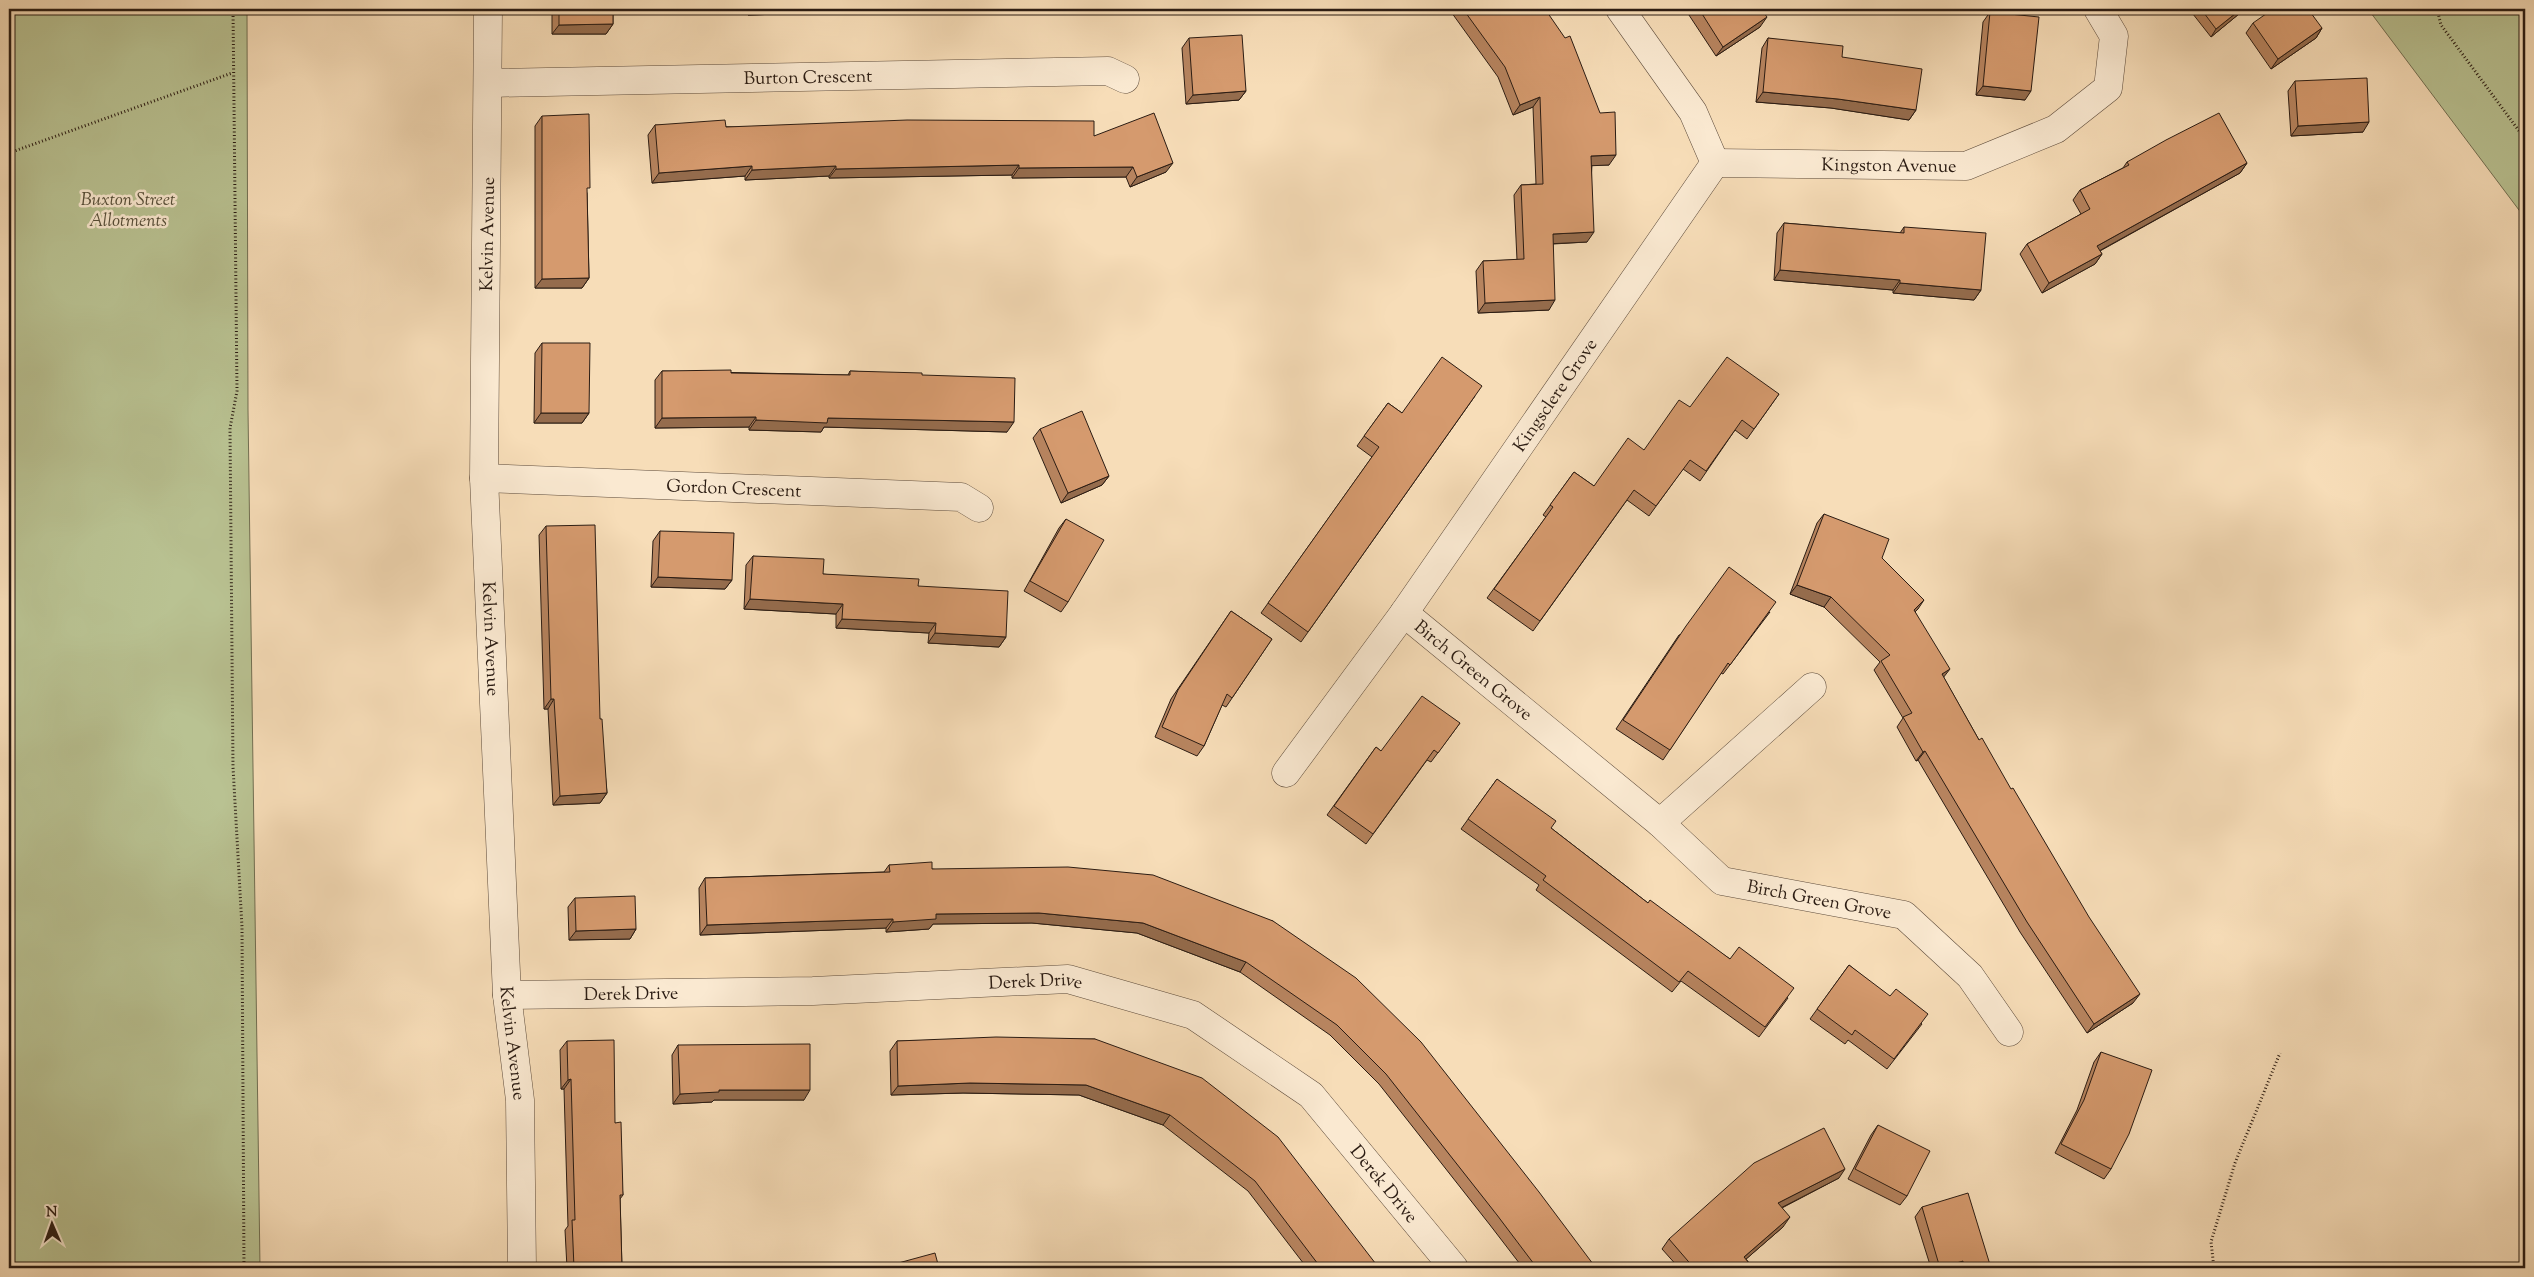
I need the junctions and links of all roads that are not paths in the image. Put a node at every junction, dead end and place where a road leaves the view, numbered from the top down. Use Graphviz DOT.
graph roads {
  1 [pos="488,9"];
  2 [pos="1620,9"];
  3 [pos="2098,9"];
  4 [pos="1125,79"];
  5 [pos="489,82"];
  6 [pos="1715,163"];
  7 [pos="484,478"];
  8 [pos="979,508"];
  9 [pos="1404,613"];
  10 [pos="1812,687"];
  11 [pos="1286,773"];
  12 [pos="1660,823"];
  13 [pos="507,994"];
  14 [pos="2009,1032"];
  15 [pos="522,1268"];
  16 [pos="1454,1268"];
  1 -- 5 [label="street, Kelvin Avenue"];
  2 -- 6 [label="street"];
  3 -- 6 [label="street, Kingston Avenue"];
  4 -- 5 [label="street, Burton Crescent"];
  5 -- 7 [label="street, Kelvin Avenue"];
  6 -- 9 [label="street, Kingsclere Grove"];
  7 -- 8 [label="street, Gordon Crescent"];
  7 -- 13 [label="street, Kelvin Avenue"];
  9 -- 11 [label="street, Kingsclere Grove"];
  9 -- 12 [label="street, Birch Green Grove"];
  10 -- 12 [label="street"];
  12 -- 14 [label="street, Birch Green Grove"];
  13 -- 15 [label="street, Kelvin Avenue"];
  13 -- 16 [label="street, Derek Drive"];
}
